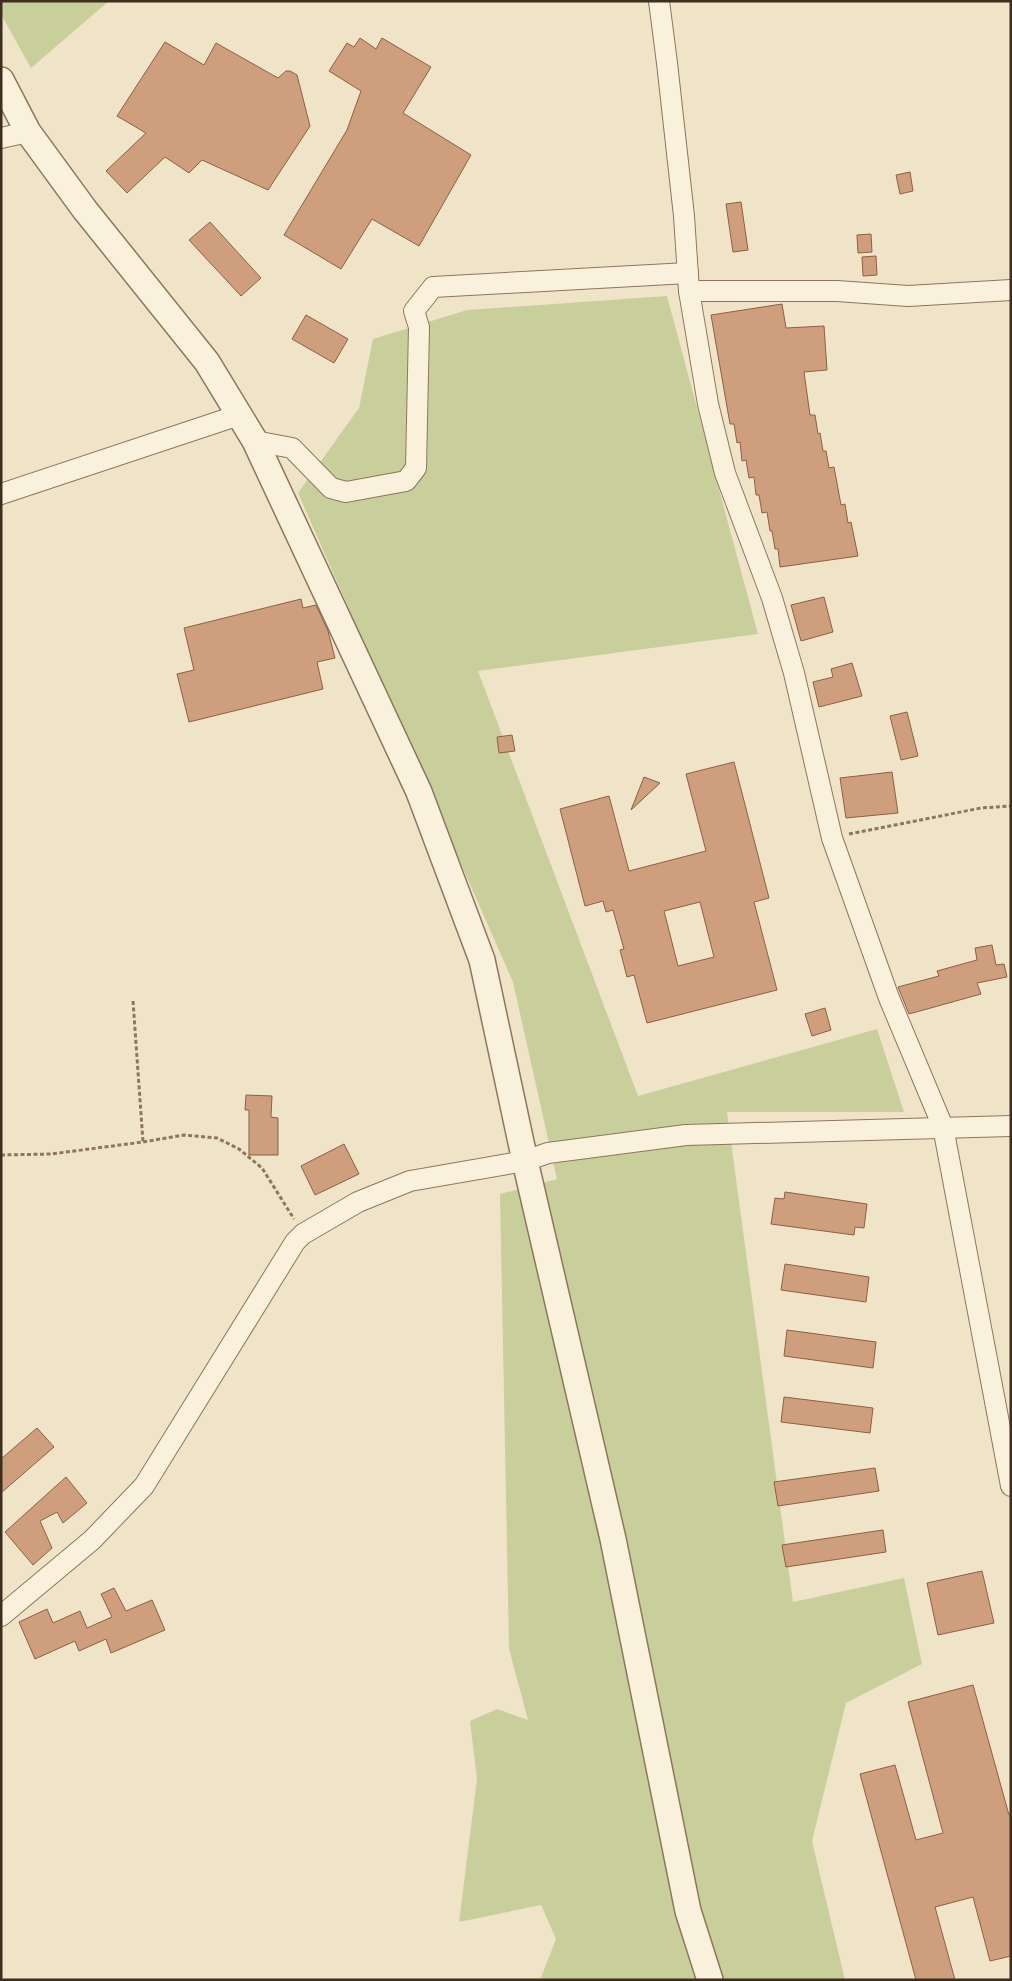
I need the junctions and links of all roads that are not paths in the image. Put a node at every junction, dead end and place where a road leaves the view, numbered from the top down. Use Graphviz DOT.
graph roads {
  1 [pos="659,1"];
  2 [pos="1,80"];
  3 [pos="28,132"];
  4 [pos="1,138"];
  5 [pos="689,282"];
  6 [pos="1011,290"];
  7 [pos="239,415"];
  8 [pos="255,441"];
  9 [pos="1,494"];
  10 [pos="1011,1126"];
  11 [pos="943,1127"];
  12 [pos="525,1161"];
  13 [pos="1011,1486"];
  14 [pos="1,1616"];
  15 [pos="710,1980"];
  1 -- 5 [label="street"];
  2 -- 3 [label="street"];
  3 -- 4 [label="street"];
  3 -- 7 [label="street"];
  5 -- 6 [label="street"];
  5 -- 8 [label="street"];
  5 -- 11 [label="street"];
  7 -- 8 [label="street"];
  7 -- 9 [label="street"];
  8 -- 12 [label="street"];
  10 -- 11 [label="street"];
  11 -- 12 [label="street"];
  11 -- 13 [label="street"];
  12 -- 14 [label="street"];
  12 -- 15 [label="street"];
}
